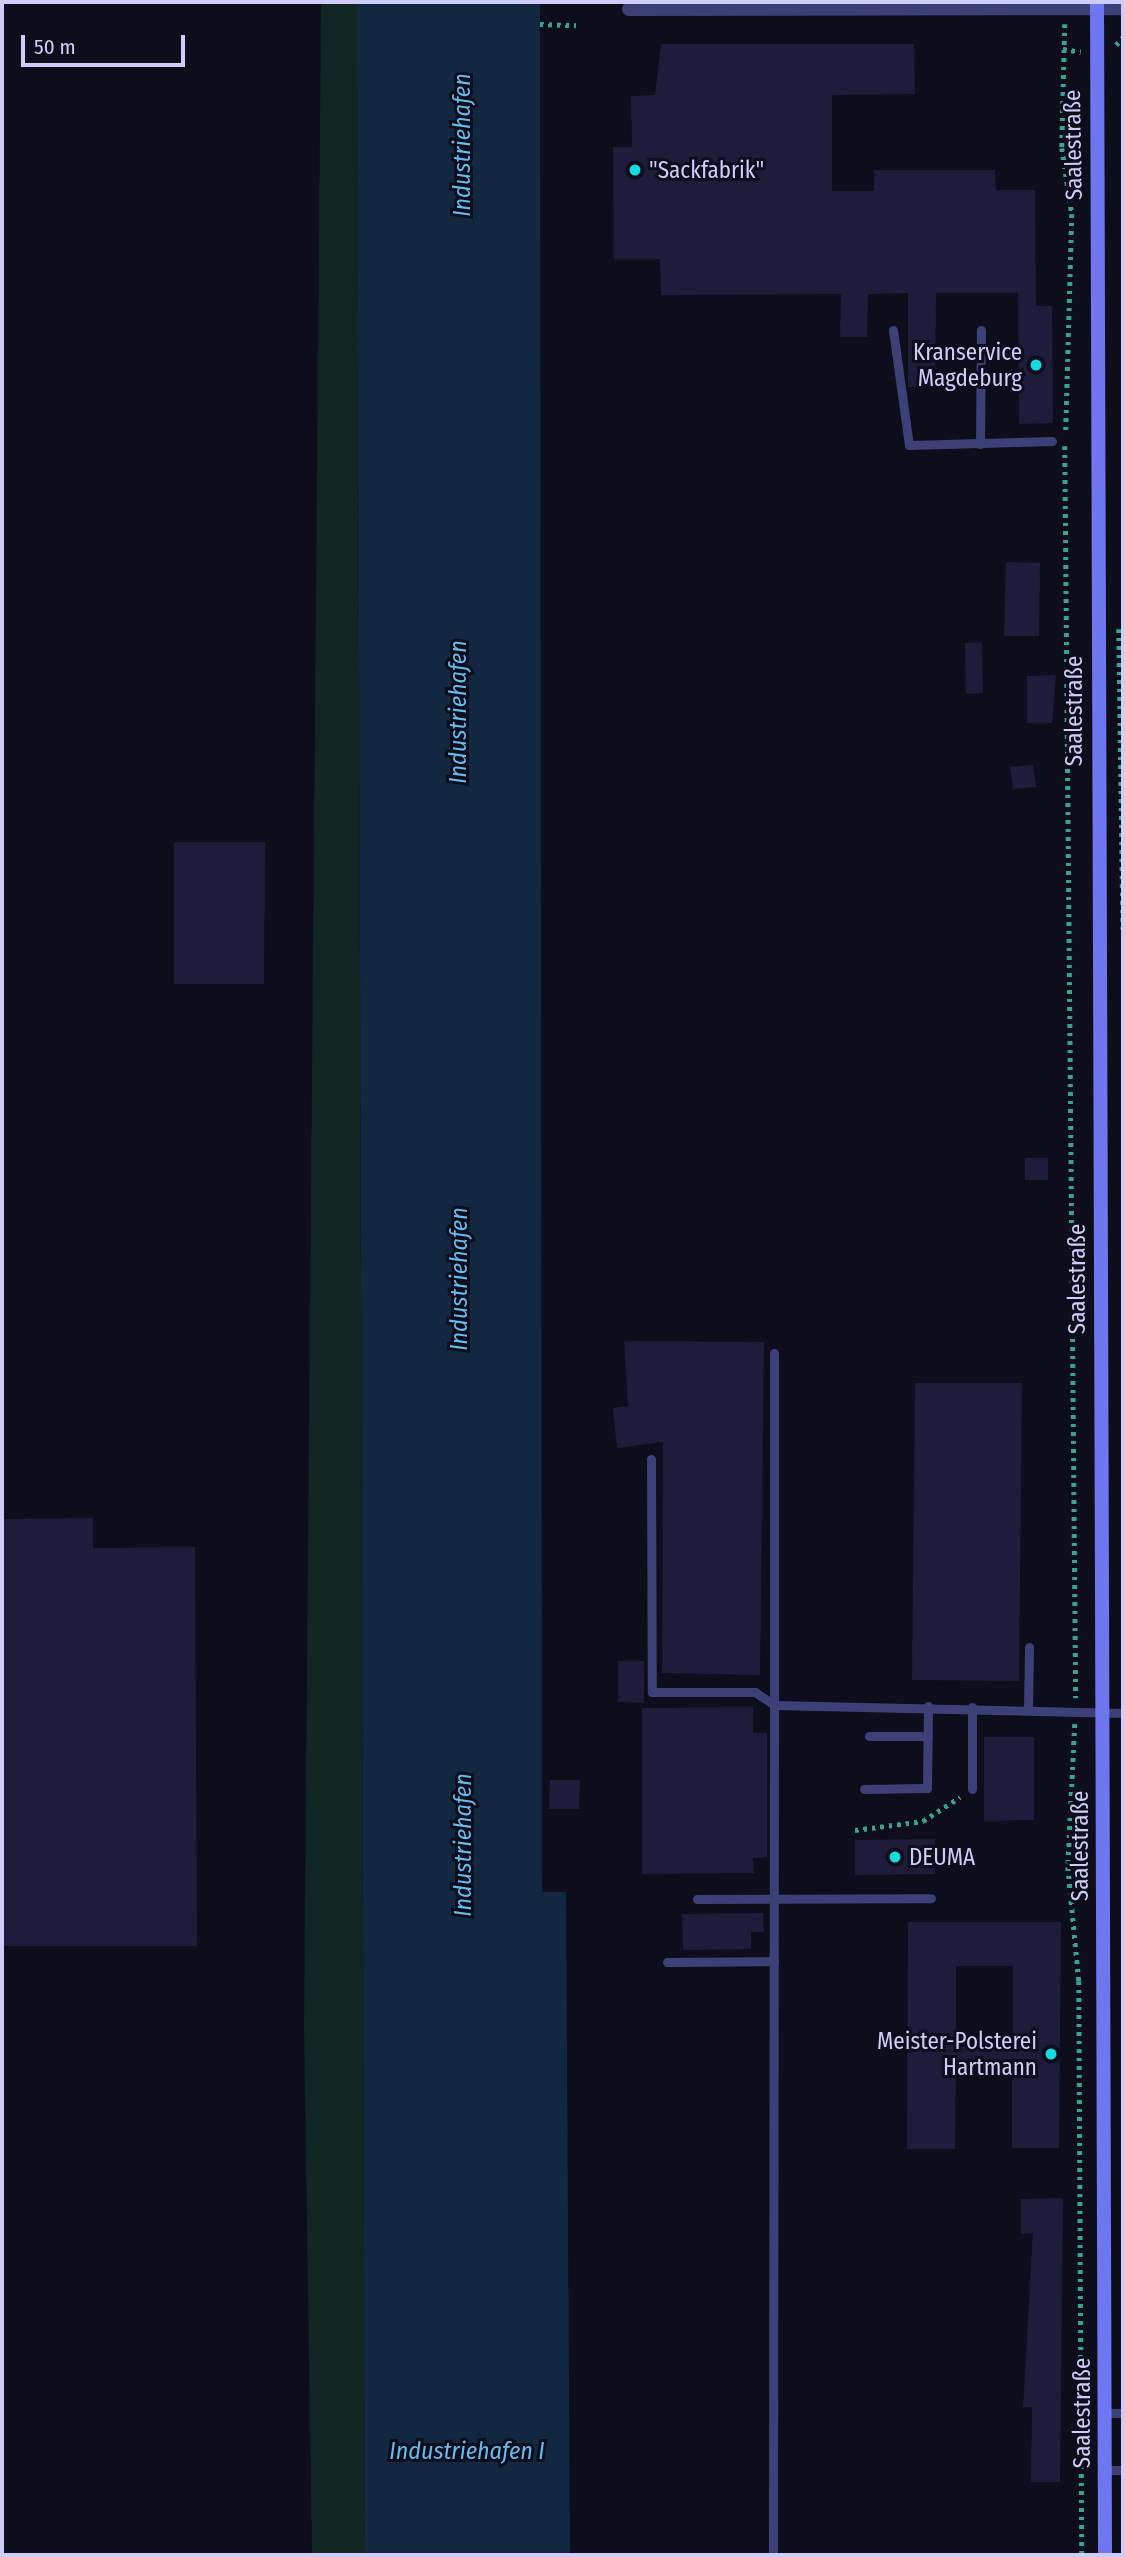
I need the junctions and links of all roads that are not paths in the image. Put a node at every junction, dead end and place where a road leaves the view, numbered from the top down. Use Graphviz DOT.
graph roads {
  1 [pos="1097,3"];
  2 [pos="1123,8"];
  3 [pos="629,9"];
  4 [pos="894,330"];
  5 [pos="981,330"];
  6 [pos="1052,441"];
  7 [pos="980,444"];
  8 [pos="774,1353"];
  9 [pos="652,1459"];
  10 [pos="1029,1647"];
  11 [pos="774,1706"];
  12 [pos="928,1706"];
  13 [pos="972,1707"];
  14 [pos="1028,1707"];
  15 [pos="1102,1713"];
  16 [pos="1123,1713"];
  17 [pos="869,1736"];
  18 [pos="928,1736"];
  19 [pos="864,1789"];
  20 [pos="972,1789"];
  21 [pos="932,1898"];
  22 [pos="697,1899"];
  23 [pos="774,1900"];
  24 [pos="774,1961"];
  25 [pos="667,1962"];
  26 [pos="1105,2413"];
  27 [pos="1123,2413"];
  28 [pos="1105,2470"];
  29 [pos="1123,2470"];
  30 [pos="773,2555"];
  31 [pos="1105,2555"];
  1 -- 2 [label="street"];
  1 -- 3 [label="street"];
  1 -- 15 [label="main road, Saalestraße"];
  4 -- 7 [label="lane"];
  5 -- 7 [label="lane"];
  6 -- 7 [label="lane"];
  8 -- 11 [label="lane"];
  9 -- 11 [label="lane"];
  10 -- 14 [label="lane"];
  11 -- 12 [label="lane"];
  11 -- 23 [label="lane"];
  12 -- 13 [label="lane"];
  12 -- 18 [label="lane"];
  13 -- 14 [label="lane"];
  13 -- 20 [label="lane"];
  14 -- 15 [label="lane"];
  15 -- 16 [label="lane"];
  15 -- 26 [label="main road, Saalestraße"];
  17 -- 18 [label="lane"];
  18 -- 19 [label="lane"];
  21 -- 23 [label="lane"];
  22 -- 23 [label="lane"];
  23 -- 24 [label="lane"];
  24 -- 25 [label="lane"];
  24 -- 30 [label="lane"];
  26 -- 27 [label="lane"];
  26 -- 28 [label="main road, Saalestraße"];
  28 -- 29 [label="lane"];
  28 -- 31 [label="main road, Saalestraße"];
}
